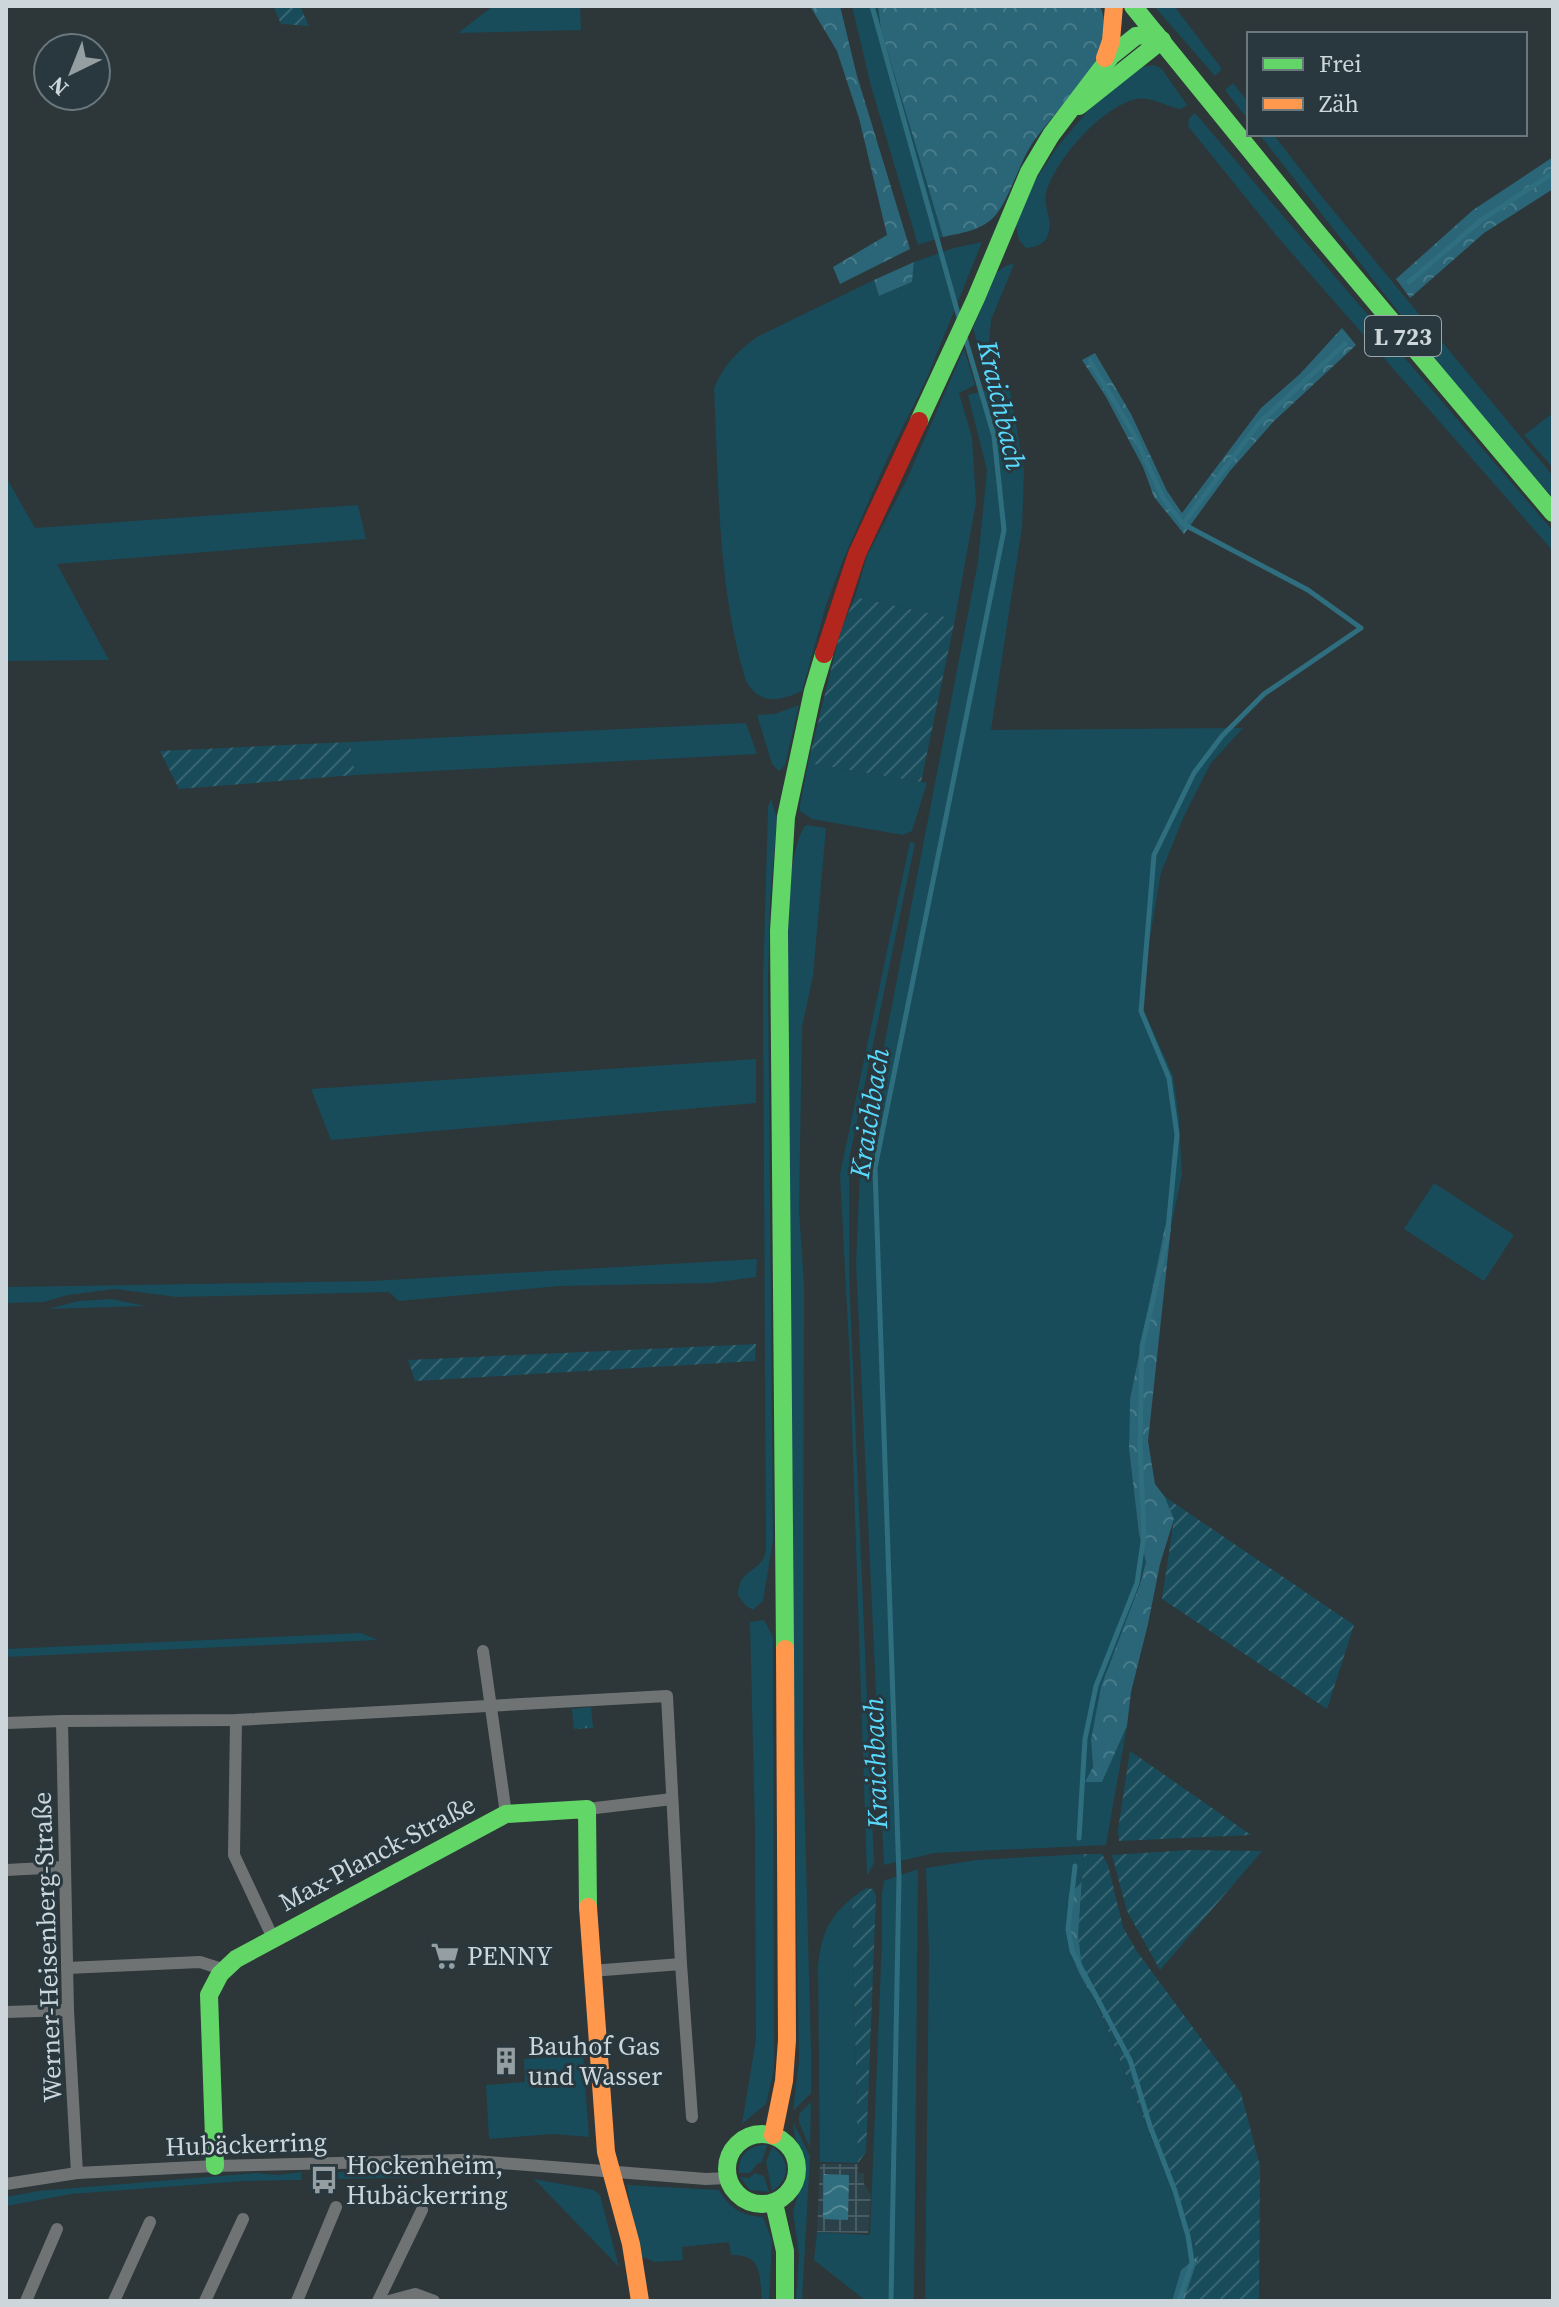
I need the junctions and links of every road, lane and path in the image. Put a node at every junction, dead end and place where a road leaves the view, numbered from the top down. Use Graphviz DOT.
graph roads {
  1 [pos="1114,6"];
  2 [pos="1133,6"];
  3 [pos="1159,37"];
  4 [pos="1103,65"];
  5 [pos="1064,118"];
  6 [pos="1553,513"];
  7 [pos="483,1651"];
  8 [pos="490,1706"];
  9 [pos="236,1720"];
  10 [pos="62,1721"];
  11 [pos="6,1723"];
  12 [pos="672,1799"];
  13 [pos="587,1809"];
  14 [pos="506,1814"];
  15 [pos="64,1867"];
  16 [pos="6,1870"];
  17 [pos="273,1938"];
  18 [pos="681,1964"];
  19 [pos="67,1968"];
  20 [pos="222,1969"];
  21 [pos="591,1971"];
  22 [pos="68,2010"];
  23 [pos="6,2012"];
  24 [pos="692,2117"];
  25 [pos="773,2135"];
  26 [pos="215,2166"];
  27 [pos="611,2170"];
  28 [pos="77,2173"];
  29 [pos="728,2178"];
  30 [pos="6,2184"];
  31 [pos="774,2203"];
  32 [pos="336,2207"];
  33 [pos="422,2210"];
  34 [pos="243,2219"];
  35 [pos="150,2222"];
  36 [pos="57,2229"];
  37 [pos="414,2297"];
  38 [pos="26,2301"];
  39 [pos="114,2301"];
  40 [pos="205,2301"];
  41 [pos="297,2301"];
  42 [pos="378,2301"];
  43 [pos="389,2301"];
  44 [pos="434,2301"];
  45 [pos="640,2301"];
  46 [pos="785,2301"];
  1 -- 4 [label="main road"];
  2 -- 3 [label="main road, L 723"];
  3 -- 4 [label="main road"];
  3 -- 5 [label="main road"];
  3 -- 6 [label="main road, L 723"];
  4 -- 5 [label="main road"];
  5 -- 25 [label="main road"];
  7 -- 8 [label="street"];
  8 -- 9 [label="street"];
  8 -- 12 [label="street"];
  8 -- 14 [label="street"];
  9 -- 10 [label="street"];
  9 -- 17 [label="street"];
  10 -- 11 [label="street"];
  10 -- 15 [label="street, Werner-Heisenberg-Straße"];
  12 -- 13 [label="street"];
  12 -- 18 [label="street"];
  13 -- 14 [label="main road, Max-Planck-Straße"];
  13 -- 21 [label="main road"];
  14 -- 17 [label="main road, Max-Planck-Straße"];
  15 -- 16 [label="street"];
  15 -- 19 [label="street, Werner-Heisenberg-Straße"];
  17 -- 20 [label="main road, Max-Planck-Straße"];
  18 -- 21 [label="street"];
  18 -- 24 [label="street"];
  19 -- 20 [label="street"];
  19 -- 22 [label="street, Werner-Heisenberg-Straße"];
  20 -- 26 [label="main road"];
  21 -- 27 [label="main road"];
  22 -- 23 [label="street"];
  22 -- 28 [label="street, Werner-Heisenberg-Straße"];
  25 -- 29 [label="main road"];
  25 -- 31 [label="main road"];
  26 -- 27 [label="street, Hubäckerring"];
  26 -- 28 [label="street, Hubäckerring"];
  27 -- 29 [label="street, Hubäckerring"];
  27 -- 45 [label="main road"];
  28 -- 30 [label="street, Hubäckerring"];
  29 -- 31 [label="main road"];
  31 -- 46 [label="main road"];
  32 -- 41 [label="street"];
  33 -- 42 [label="street"];
  34 -- 40 [label="street"];
  35 -- 39 [label="street"];
  36 -- 38 [label="street"];
  37 -- 43 [label="street"];
  37 -- 44 [label="street"];
}
